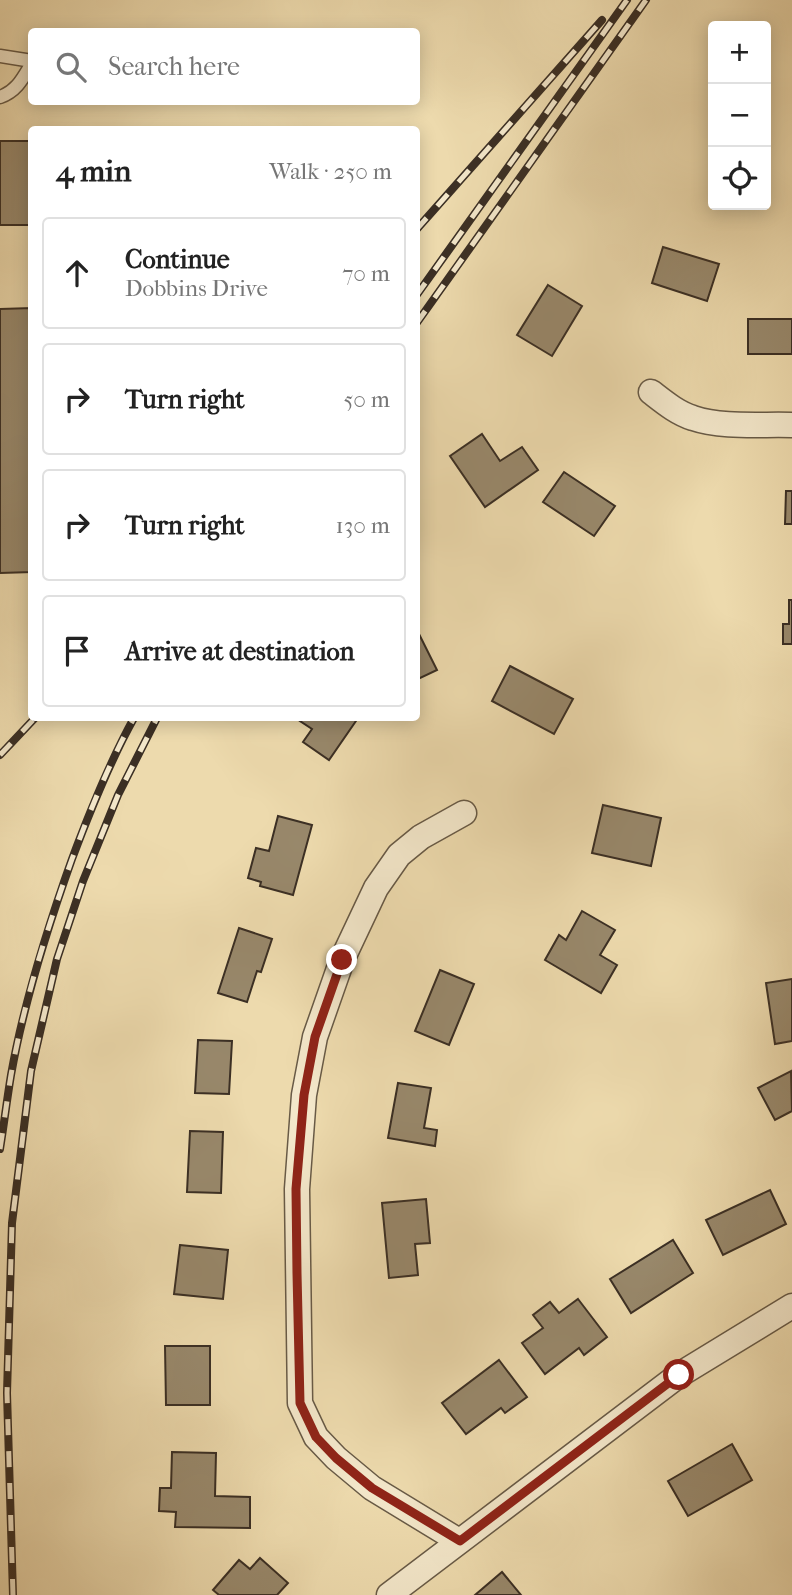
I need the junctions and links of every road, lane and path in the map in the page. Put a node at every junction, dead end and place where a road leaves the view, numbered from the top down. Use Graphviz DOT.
graph roads {
  1 [pos="0,56"];
  2 [pos="28,61"];
  3 [pos="28,69"];
  4 [pos="0,97"];
  5 [pos="650,392"];
  6 [pos="792,425"];
  7 [pos="464,813"];
  8 [pos="792,1306"];
  9 [pos="460,1541"];
  10 [pos="389,1595"];
  1 -- 2 [label="lane"];
  3 -- 4 [label="lane"];
  5 -- 6 [label="street"];
  7 -- 9 [label="street"];
  8 -- 9 [label="street"];
  9 -- 10 [label="street"];
}
